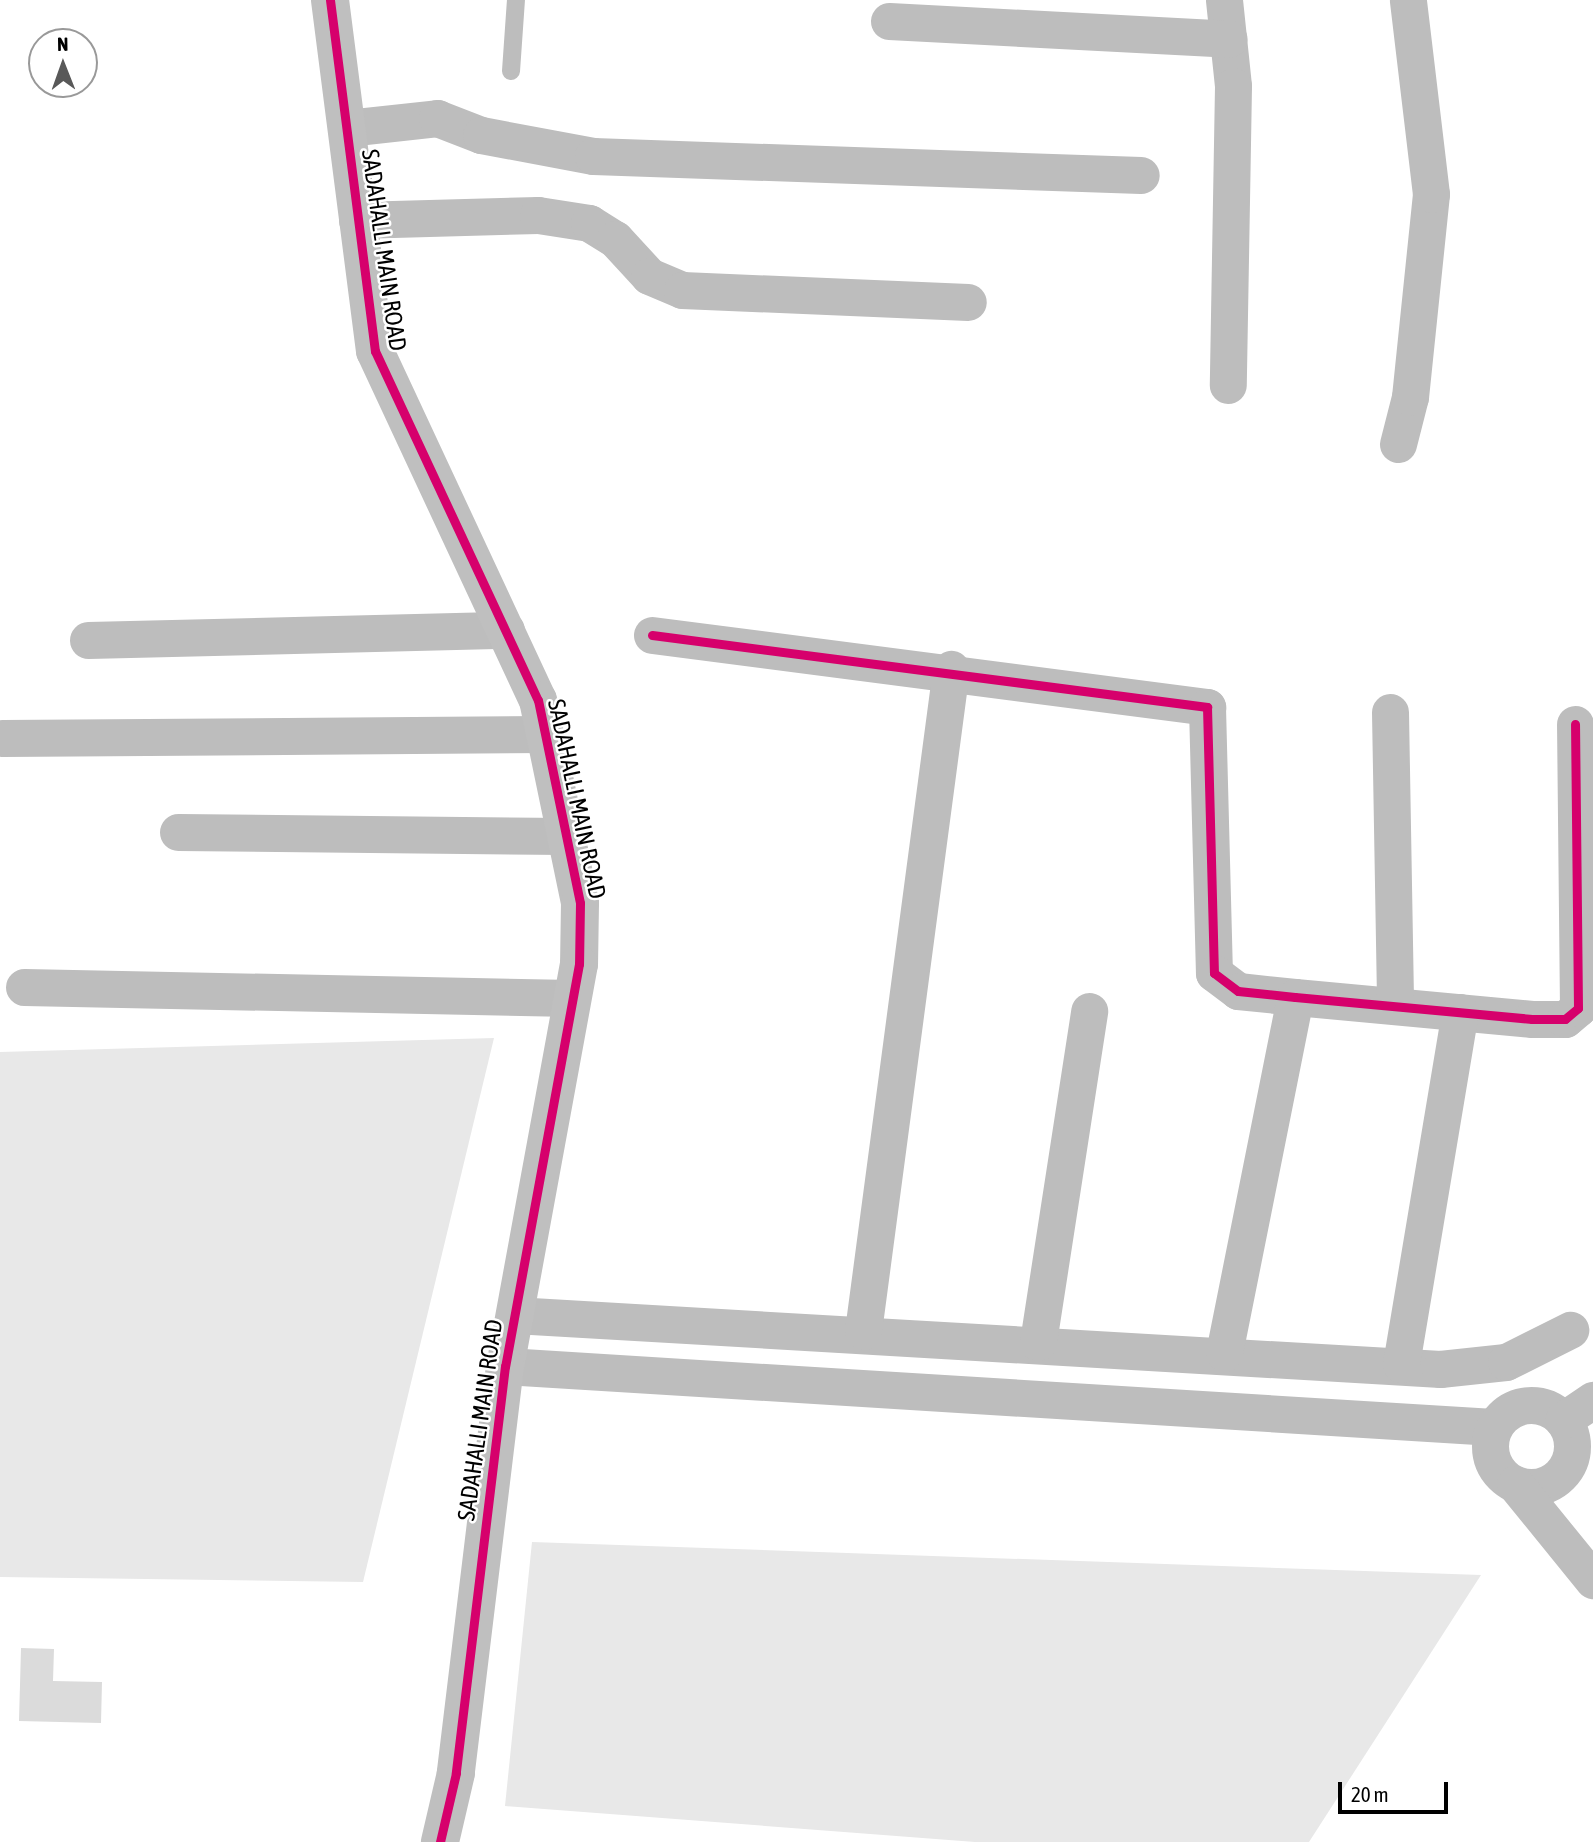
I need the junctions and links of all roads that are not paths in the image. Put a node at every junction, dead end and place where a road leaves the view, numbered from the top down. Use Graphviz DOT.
graph roads {
  1 [pos="328,0"];
  2 [pos="516,0"];
  3 [pos="1224,0"];
  4 [pos="1408,0"];
  5 [pos="889,21"];
  6 [pos="1230,39"];
  7 [pos="511,71"];
  8 [pos="347,128"];
  9 [pos="1141,175"];
  10 [pos="357,220"];
  11 [pos="968,302"];
  12 [pos="1228,385"];
  13 [pos="1398,444"];
  14 [pos="506,630"];
  15 [pos="652,635"];
  16 [pos="88,640"];
  17 [pos="951,669"];
  18 [pos="1390,712"];
  19 [pos="1575,724"];
  20 [pos="545,734"];
  21 [pos="2,738"];
  22 [pos="178,831"];
  23 [pos="566,836"];
  24 [pos="24,987"];
  25 [pos="1295,997"];
  26 [pos="572,998"];
  27 [pos="1395,1006"];
  28 [pos="1089,1011"];
  29 [pos="1460,1012"];
  30 [pos="514,1315"];
  31 [pos="1570,1330"];
  32 [pos="863,1331"];
  33 [pos="1038,1342"];
  34 [pos="1224,1353"];
  35 [pos="1401,1364"];
  36 [pos="505,1366"];
  37 [pos="1578,1410"];
  38 [pos="1493,1427"];
  39 [pos="1515,1484"];
  40 [pos="1593,1580"];
  41 [pos="440,1842"];
  1 -- 8 [label="street, SADAHALLI MAIN ROAD"];
  2 -- 7 [label="lane"];
  3 -- 6 [label="street"];
  4 -- 13 [label="street"];
  5 -- 6 [label="street"];
  6 -- 12 [label="street"];
  8 -- 9 [label="street"];
  8 -- 10 [label="street, SADAHALLI MAIN ROAD"];
  10 -- 11 [label="street"];
  10 -- 14 [label="street, SADAHALLI MAIN ROAD"];
  14 -- 16 [label="street"];
  14 -- 20 [label="street, SADAHALLI MAIN ROAD"];
  15 -- 17 [label="street"];
  17 -- 25 [label="street"];
  17 -- 32 [label="street"];
  18 -- 27 [label="street"];
  19 -- 29 [label="street"];
  20 -- 21 [label="street"];
  20 -- 23 [label="street, SADAHALLI MAIN ROAD"];
  22 -- 23 [label="street"];
  23 -- 26 [label="street, SADAHALLI MAIN ROAD"];
  24 -- 26 [label="street"];
  25 -- 27 [label="street"];
  25 -- 34 [label="street"];
  26 -- 30 [label="street, SADAHALLI MAIN ROAD"];
  27 -- 29 [label="street"];
  28 -- 33 [label="street"];
  29 -- 35 [label="street"];
  30 -- 32 [label="street"];
  30 -- 36 [label="street, SADAHALLI MAIN ROAD"];
  31 -- 35 [label="street"];
  32 -- 33 [label="street"];
  33 -- 34 [label="street"];
  34 -- 35 [label="street"];
  36 -- 38 [label="street"];
  36 -- 41 [label="street, SADAHALLI MAIN ROAD"];
  37 -- 38 [label="street"];
  37 -- 39 [label="street"];
  38 -- 39 [label="street"];
  39 -- 40 [label="street"];
}
